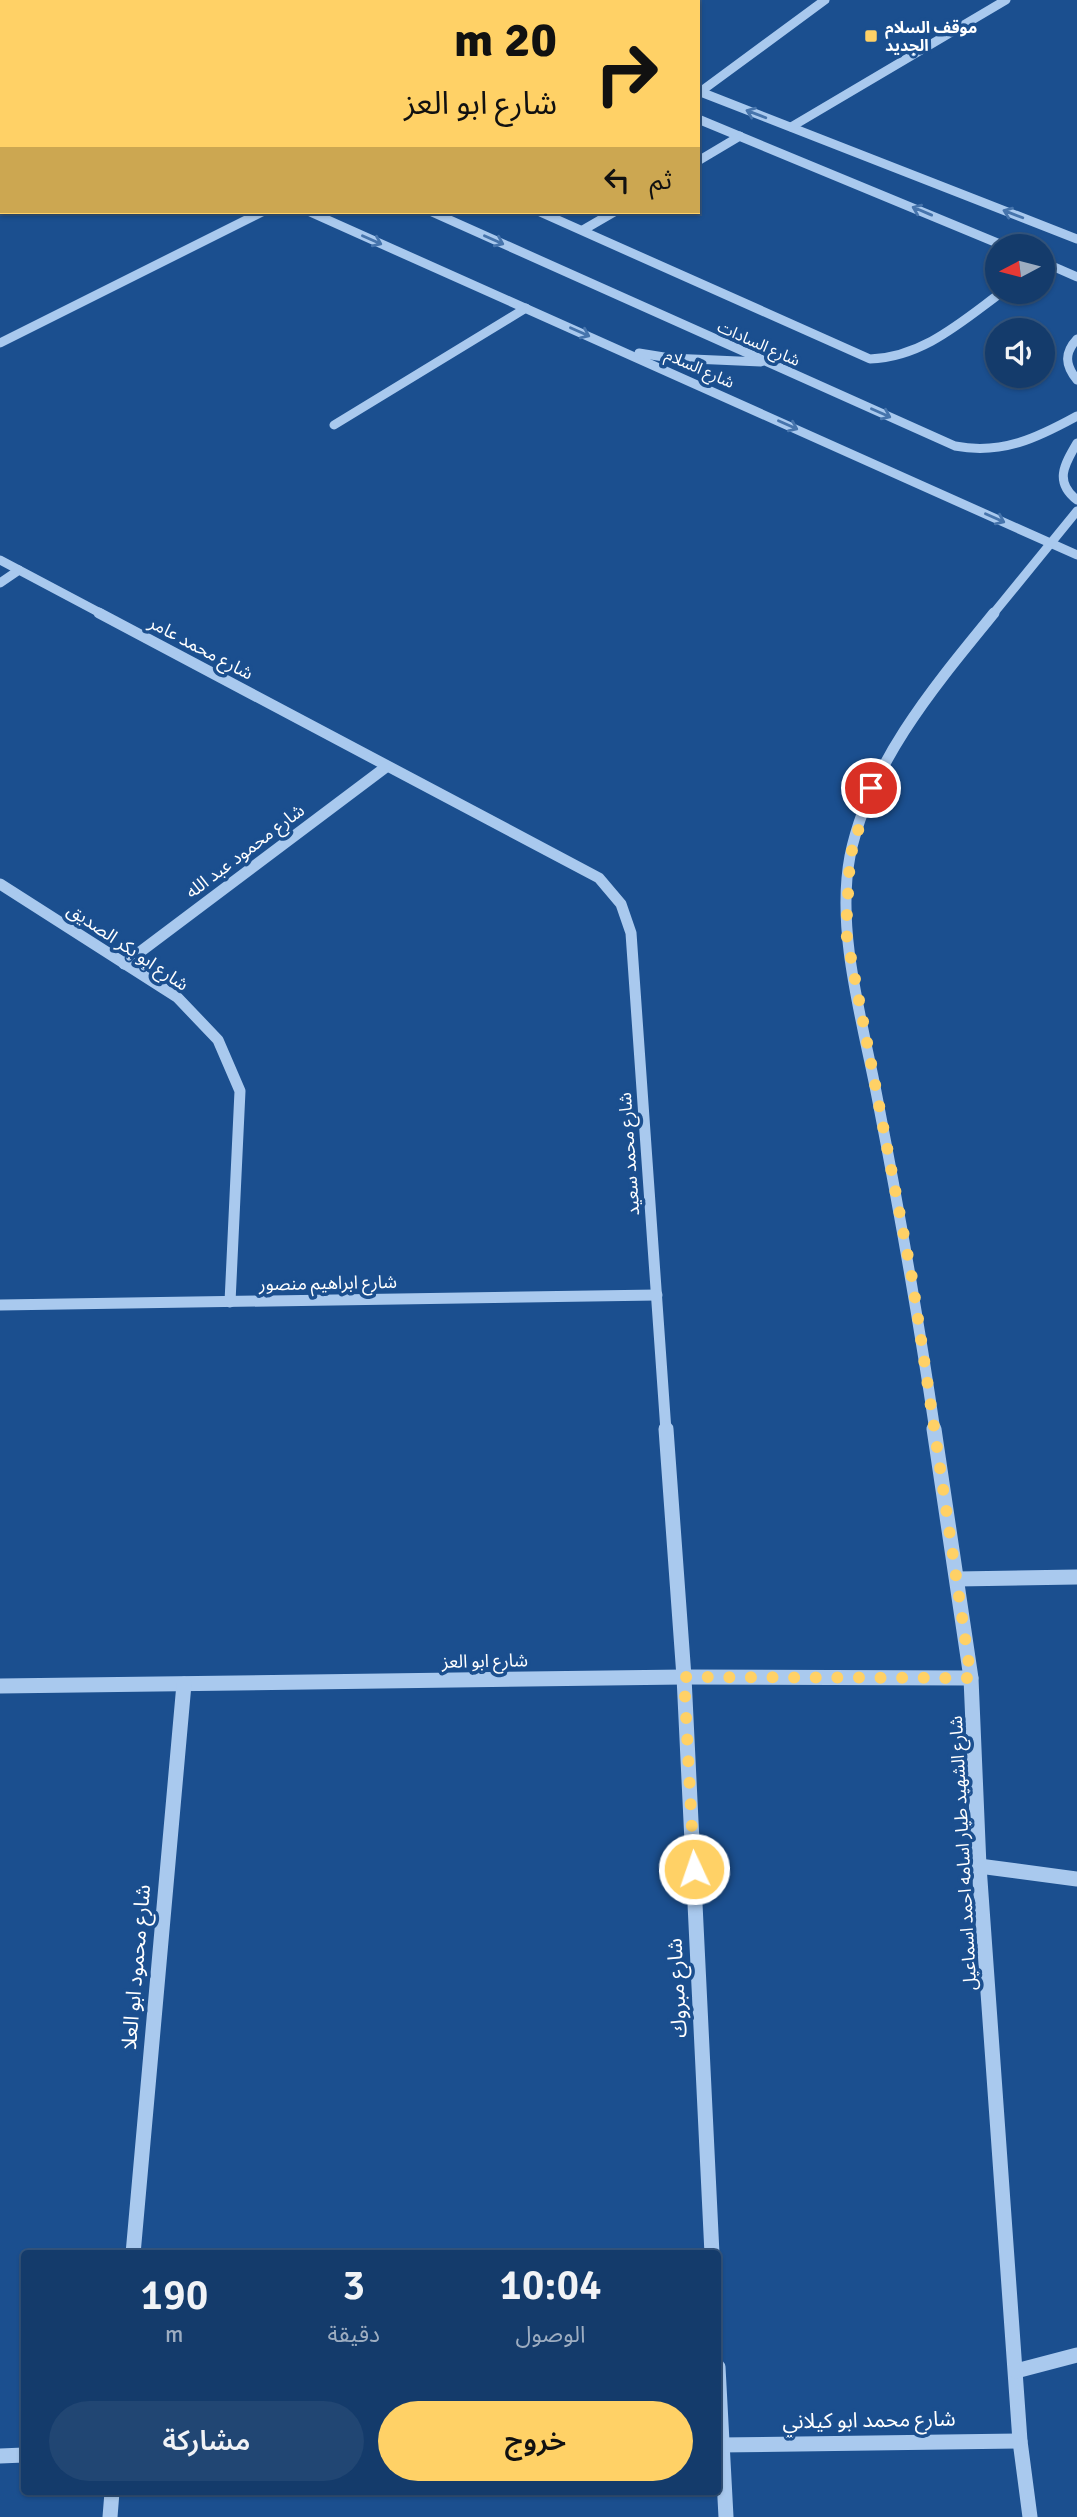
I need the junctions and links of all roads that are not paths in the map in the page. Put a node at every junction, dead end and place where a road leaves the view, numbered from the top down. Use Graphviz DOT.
graph roads {
  1 [pos="825,0"];
  2 [pos="1006,0"];
  3 [pos="700,90"];
  4 [pos="700,91"];
  5 [pos="700,120"];
  6 [pos="791,127"];
  7 [pos="740,136"];
  8 [pos="700,160"];
  9 [pos="258,214"];
  10 [pos="314,214"];
  11 [pos="436,214"];
  12 [pos="547,214"];
  13 [pos="611,214"];
  14 [pos="583,230"];
  15 [pos="985,238"];
  16 [pos="1077,239"];
  17 [pos="1055,268"];
  18 [pos="1077,277"];
  19 [pos="985,304"];
  20 [pos="526,308"];
  21 [pos="1077,339"];
  22 [pos="0,343"];
  23 [pos="622,350"];
  24 [pos="767,362"];
  25 [pos="1077,380"];
  26 [pos="1077,416"];
  27 [pos="334,425"];
  28 [pos="1077,443"];
  29 [pos="1077,500"];
  30 [pos="1077,511"];
  31 [pos="1050,543"];
  32 [pos="1077,555"];
  33 [pos="0,559"];
  34 [pos="19,570"];
  35 [pos="0,583"];
  36 [pos="386,767"];
  37 [pos="0,884"];
  38 [pos="124,964"];
  39 [pos="657,1295"];
  40 [pos="230,1302"];
  41 [pos="0,1305"];
  42 [pos="1077,1577"];
  43 [pos="957,1579"];
  44 [pos="684,1677"];
  45 [pos="971,1678"];
  46 [pos="184,1684"];
  47 [pos="0,1686"];
  48 [pos="979,1866"];
  49 [pos="1077,1879"];
  50 [pos="133,2250"];
  51 [pos="712,2250"];
  52 [pos="1077,2355"];
  53 [pos="1016,2371"];
  54 [pos="1020,2441"];
  55 [pos="721,2445"];
  56 [pos="21,2455"];
  57 [pos="0,2456"];
  58 [pos="721,2466"];
  59 [pos="112,2495"];
  60 [pos="110,2517"];
  61 [pos="726,2517"];
  62 [pos="1030,2517"];
  1 -- 3 [label="street"];
  2 -- 6 [label="street"];
  6 -- 4 [label="street, one-way"];
  5 -- 7 [label="street"];
  16 -- 6 [label="street, one-way"];
  7 -- 8 [label="street"];
  15 -- 7 [label="street, one-way"];
  9 -- 22 [label="street"];
  10 -- 20 [label="street, شارع السلام, one-way"];
  11 -- 24 [label="street, شارع السادات, one-way"];
  12 -- 14 [label="street"];
  13 -- 14 [label="street"];
  14 -- 19 [label="street"];
  17 -- 18 [label="street"];
  20 -- 23 [label="street, شارع السلام, one-way"];
  20 -- 27 [label="street"];
  21 -- 25 [label="street"];
  23 -- 24 [label="street"];
  23 -- 31 [label="street, شارع السلام, one-way"];
  24 -- 26 [label="street, شارع السادات, one-way"];
  28 -- 29 [label="street"];
  30 -- 31 [label="street, شارع الشهيد طيار اسامه احمد اسماعيل"];
  31 -- 32 [label="street, شارع السلام"];
  31 -- 43 [label="street, شارع الشهيد طيار اسامه احمد اسماعيل"];
  33 -- 34 [label="street, شارع محمد عامر"];
  34 -- 35 [label="street"];
  34 -- 36 [label="street, شارع محمد عامر"];
  36 -- 38 [label="street, شارع محمود عبد الله"];
  36 -- 39 [label="street, شارع محمد سعيد"];
  37 -- 38 [label="street, شارع ابو بكر الصديق"];
  38 -- 40 [label="street, شارع ابو بكر الصديق"];
  39 -- 40 [label="street, شارع ابراهيم منصور"];
  39 -- 44 [label="street, شارع محمد سعيد"];
  40 -- 41 [label="street, شارع ابراهيم منصور"];
  42 -- 43 [label="street"];
  43 -- 45 [label="street, شارع الشهيد طيار اسامه احمد اسماعيل"];
  44 -- 45 [label="street, شارع ابو العز"];
  44 -- 46 [label="street, شارع ابو العز"];
  44 -- 51 [label="street, شارع مبروك"];
  45 -- 48 [label="street, شارع الشهيد طيار اسامه احمد اسماعيل"];
  46 -- 47 [label="street, شارع ابو العز"];
  46 -- 50 [label="street, شارع محمود ابو العلا"];
  48 -- 49 [label="street"];
  48 -- 53 [label="street, شارع الشهيد طيار اسامه احمد اسماعيل"];
  52 -- 53 [label="street"];
  53 -- 54 [label="street, شارع الشهيد طيار اسامه احمد اسماعيل"];
  54 -- 55 [label="street, شارع محمد ابو كيلاني"];
  54 -- 62 [label="street, شارع الشهيد طيار اسامه احمد اسماعيل"];
  56 -- 57 [label="street"];
  58 -- 61 [label="street"];
  59 -- 60 [label="street"];
}
